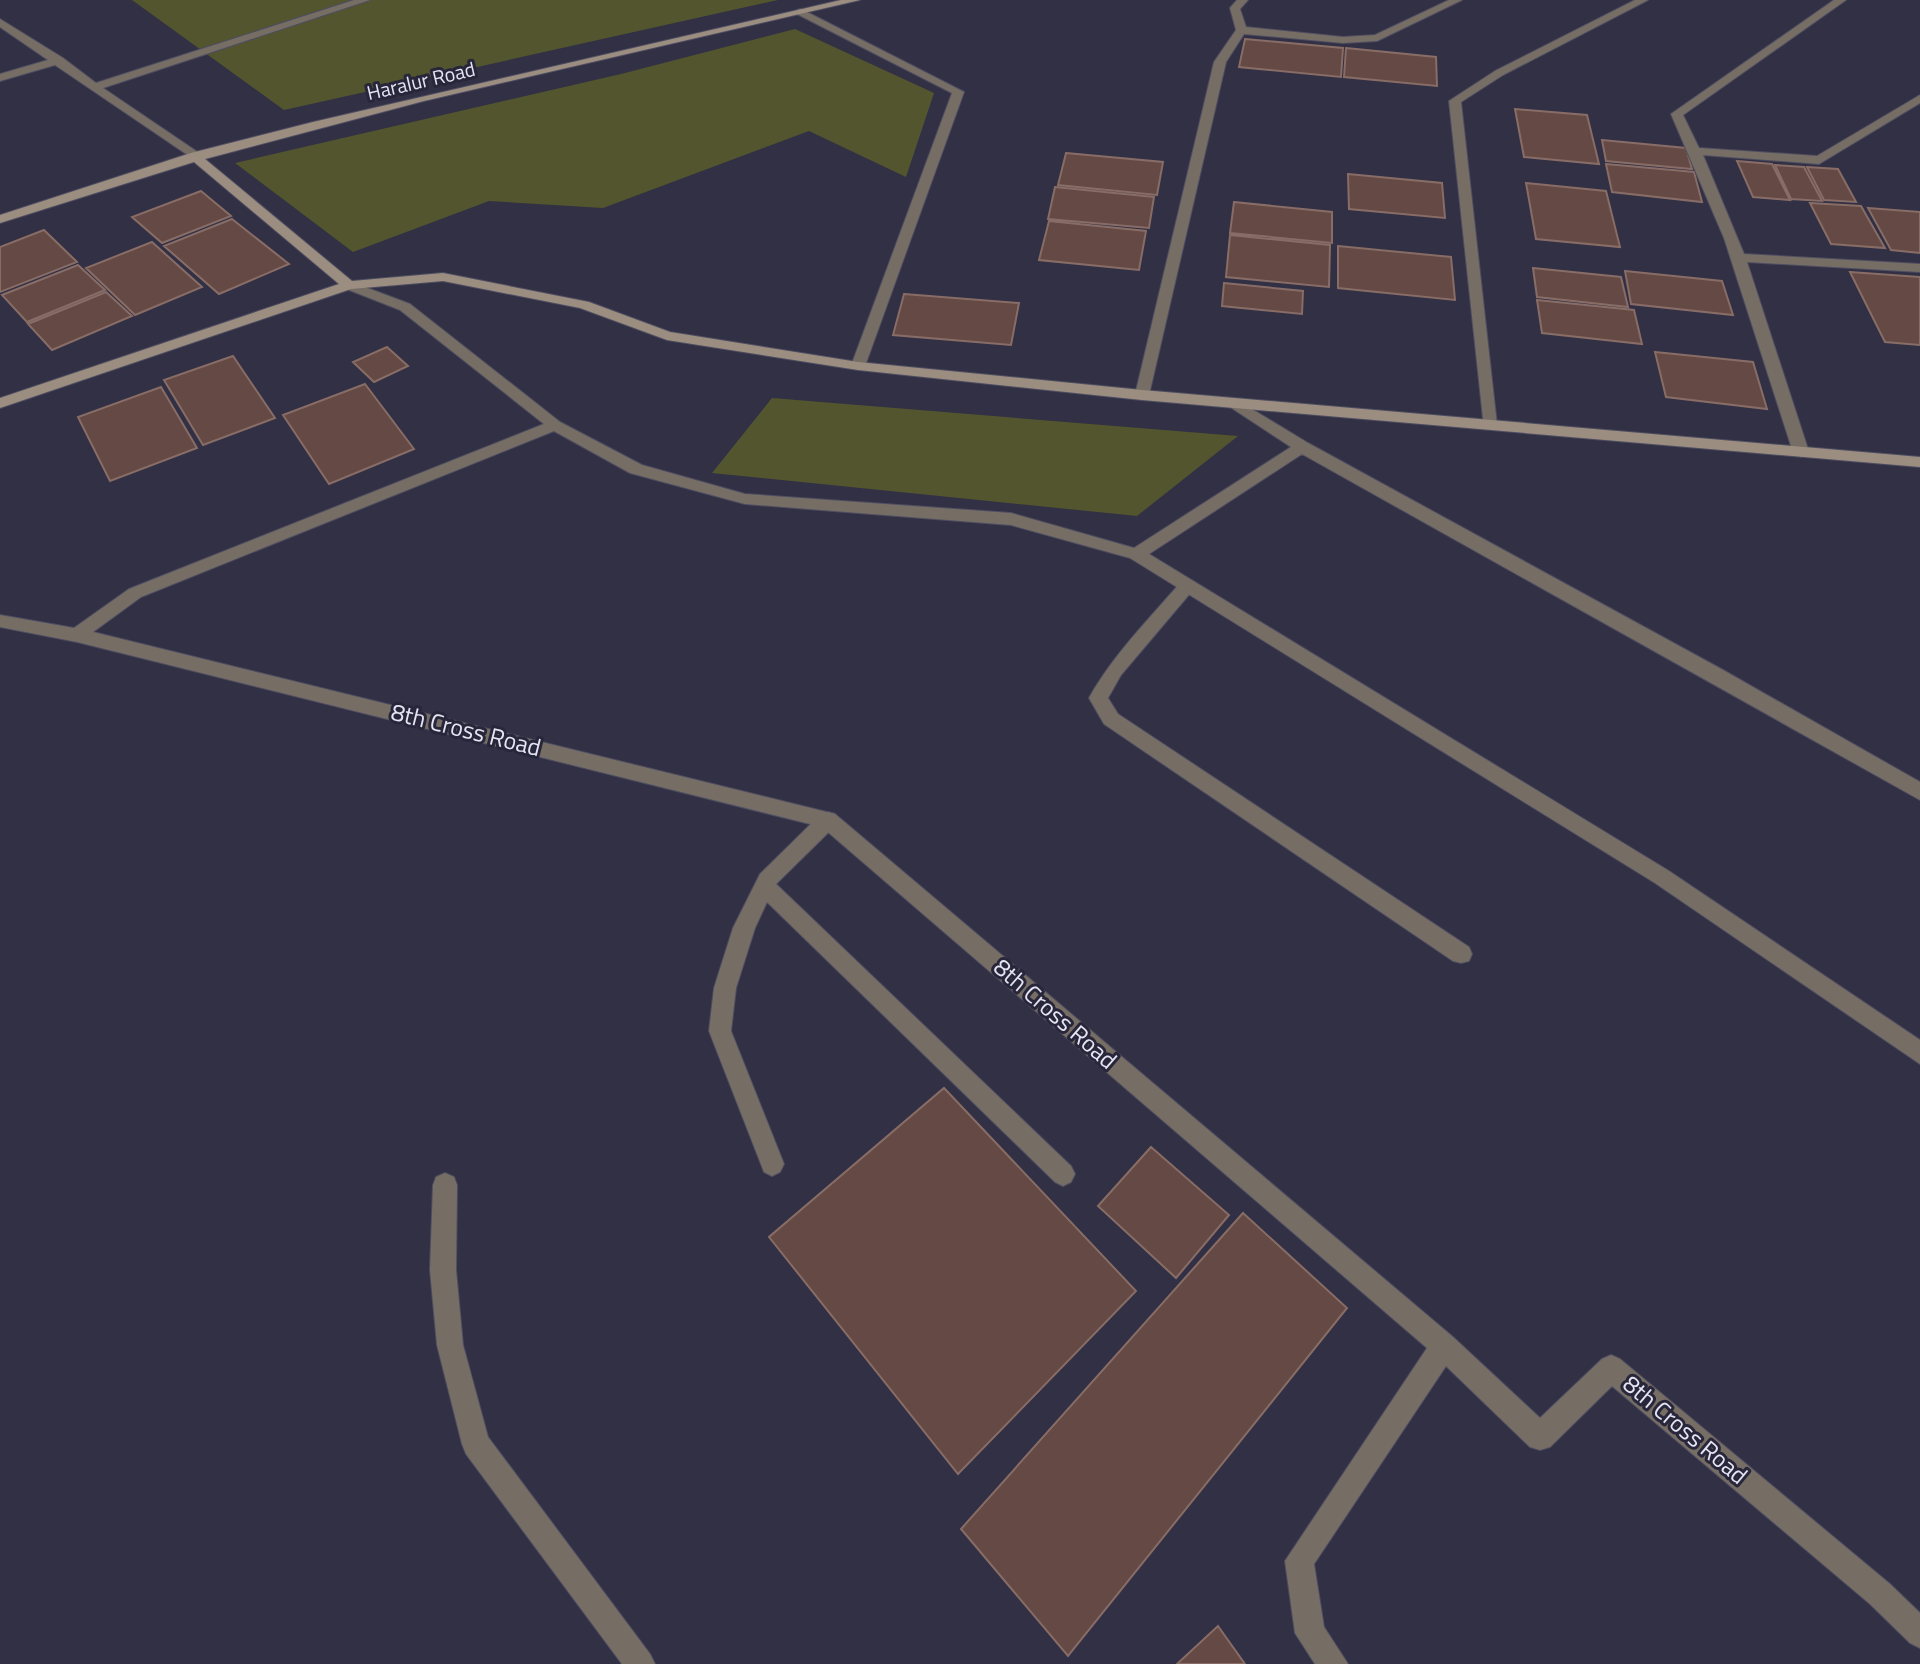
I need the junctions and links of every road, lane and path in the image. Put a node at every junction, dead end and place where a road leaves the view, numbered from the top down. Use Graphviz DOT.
graph roads {
  1 [pos="365,0"];
  2 [pos="855,0"];
  3 [pos="1243,0"];
  4 [pos="1457,0"];
  5 [pos="1643,0"];
  6 [pos="1841,0"];
  7 [pos="801,12"];
  8 [pos="0,22"];
  9 [pos="1241,30"];
  10 [pos="59,60"];
  11 [pos="0,78"];
  12 [pos="97,86"];
  13 [pos="1920,98"];
  14 [pos="1696,151"];
  15 [pos="195,156"];
  16 [pos="0,219"];
  17 [pos="1739,258"];
  18 [pos="1920,268"];
  19 [pos="349,285"];
  20 [pos="858,366"];
  21 [pos="1142,395"];
  22 [pos="0,403"];
  23 [pos="1232,403"];
  24 [pos="555,425"];
  25 [pos="1489,425"];
  26 [pos="1302,447"];
  27 [pos="1801,452"];
  28 [pos="1920,462"];
  29 [pos="1136,554"];
  30 [pos="1187,586"];
  31 [pos="0,621"];
  32 [pos="77,635"];
  33 [pos="1920,792"];
  34 [pos="828,820"];
  35 [pos="764,886"];
  36 [pos="1461,954"];
  37 [pos="1920,1053"];
  38 [pos="772,1164"];
  39 [pos="1063,1174"];
  40 [pos="445,1185"];
  41 [pos="1444,1346"];
  42 [pos="1920,1633"];
  43 [pos="640,1664"];
  44 [pos="1333,1664"];
  1 -- 12 [label="street"];
  2 -- 7 [label="street, Haralur Road"];
  3 -- 9 [label="street"];
  4 -- 9 [label="street"];
  5 -- 25 [label="street"];
  6 -- 14 [label="street"];
  7 -- 15 [label="street, Haralur Road"];
  7 -- 20 [label="street"];
  8 -- 10 [label="street"];
  9 -- 21 [label="street"];
  10 -- 11 [label="street"];
  10 -- 12 [label="street"];
  12 -- 15 [label="street"];
  13 -- 14 [label="street"];
  14 -- 17 [label="street"];
  15 -- 16 [label="street, Haralur Road"];
  15 -- 19 [label="street"];
  17 -- 18 [label="street"];
  17 -- 27 [label="street"];
  19 -- 20 [label="street"];
  19 -- 22 [label="street"];
  19 -- 24 [label="street"];
  20 -- 21 [label="street"];
  21 -- 23 [label="street"];
  23 -- 25 [label="street"];
  23 -- 26 [label="street"];
  24 -- 29 [label="street"];
  24 -- 32 [label="street"];
  25 -- 27 [label="street"];
  26 -- 29 [label="street"];
  26 -- 33 [label="street"];
  27 -- 28 [label="street"];
  29 -- 30 [label="street"];
  30 -- 36 [label="street"];
  30 -- 37 [label="street"];
  31 -- 32 [label="street, 8th Cross Road"];
  32 -- 34 [label="street, 8th Cross Road"];
  34 -- 35 [label="street"];
  34 -- 41 [label="street, 8th Cross Road"];
  35 -- 38 [label="street"];
  35 -- 39 [label="street"];
  40 -- 43 [label="street"];
  41 -- 42 [label="street, 8th Cross Road"];
  41 -- 44 [label="street"];
}
